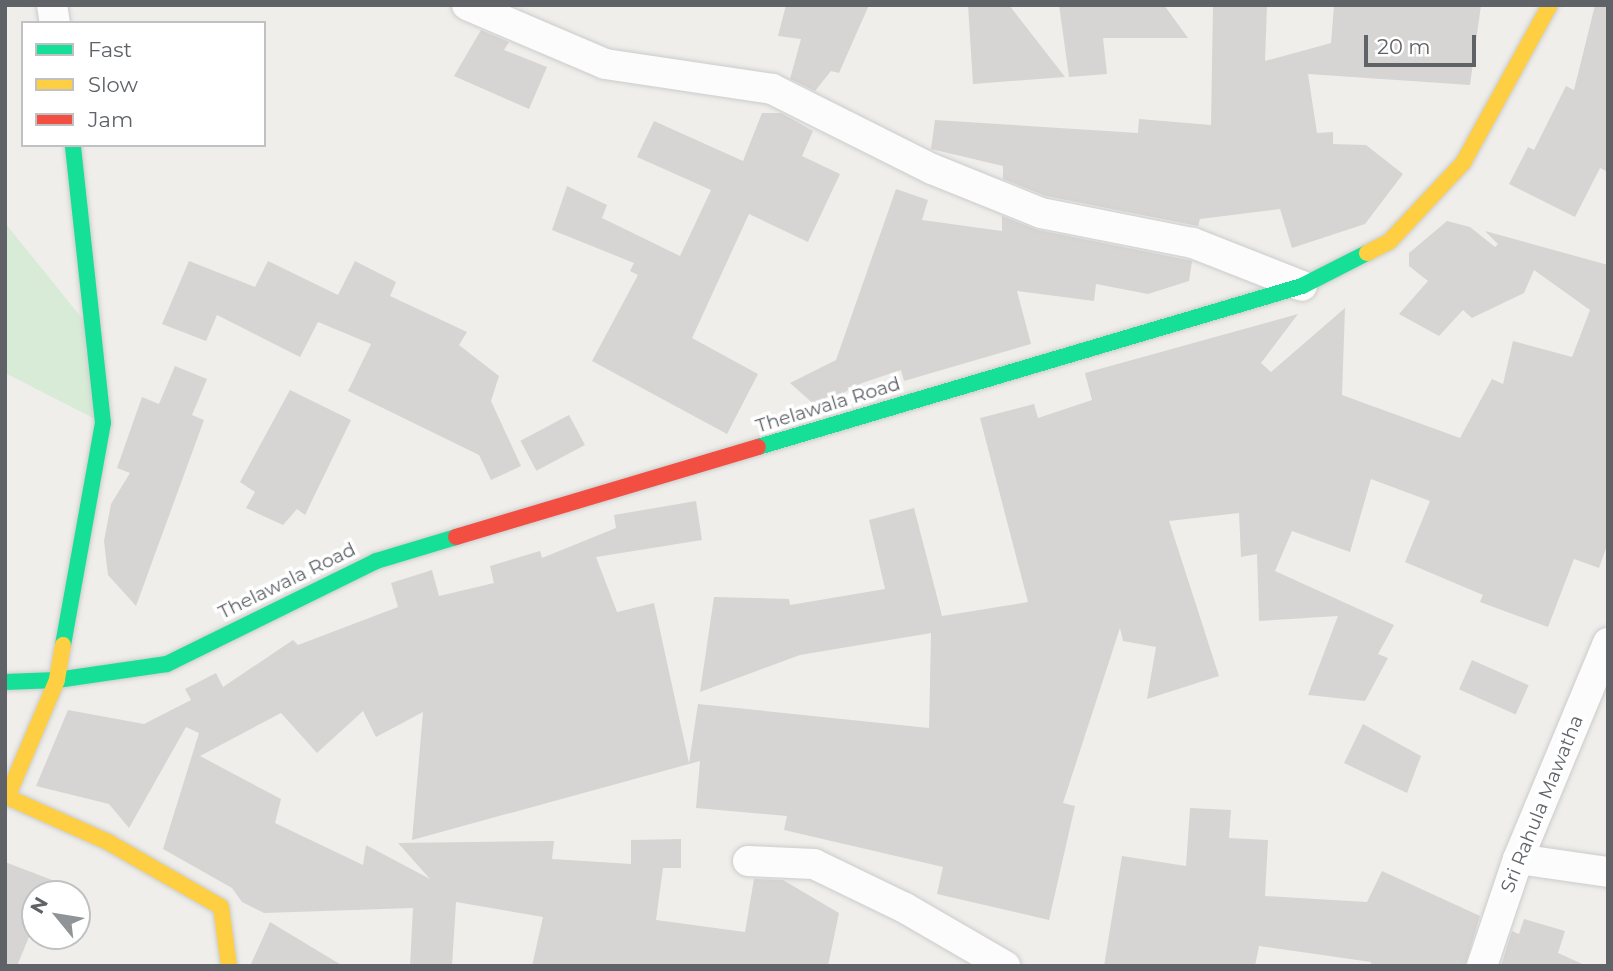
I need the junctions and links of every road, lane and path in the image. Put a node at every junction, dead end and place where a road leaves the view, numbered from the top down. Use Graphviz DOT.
graph roads {
  1 [pos="467,5"];
  2 [pos="1550,5"];
  3 [pos="73,147"];
  4 [pos="1302,286"];
  5 [pos="1608,643"];
  6 [pos="57,680"];
  7 [pos="5,682"];
  8 [pos="1518,859"];
  9 [pos="748,862"];
  10 [pos="1608,872"];
  11 [pos="229,966"];
  12 [pos="1005,966"];
  13 [pos="1482,966"];
  1 -- 4 [label="street"];
  2 -- 4 [label="street, Thelawala Road"];
  3 -- 6 [label="street"];
  4 -- 6 [label="street, Thelawala Road"];
  5 -- 8 [label="street, Sri Rahula Mawatha"];
  6 -- 7 [label="street, Thelawala Road"];
  6 -- 11 [label="street"];
  8 -- 10 [label="street"];
  8 -- 13 [label="street, Sri Rahula Mawatha"];
  9 -- 12 [label="street"];
}
